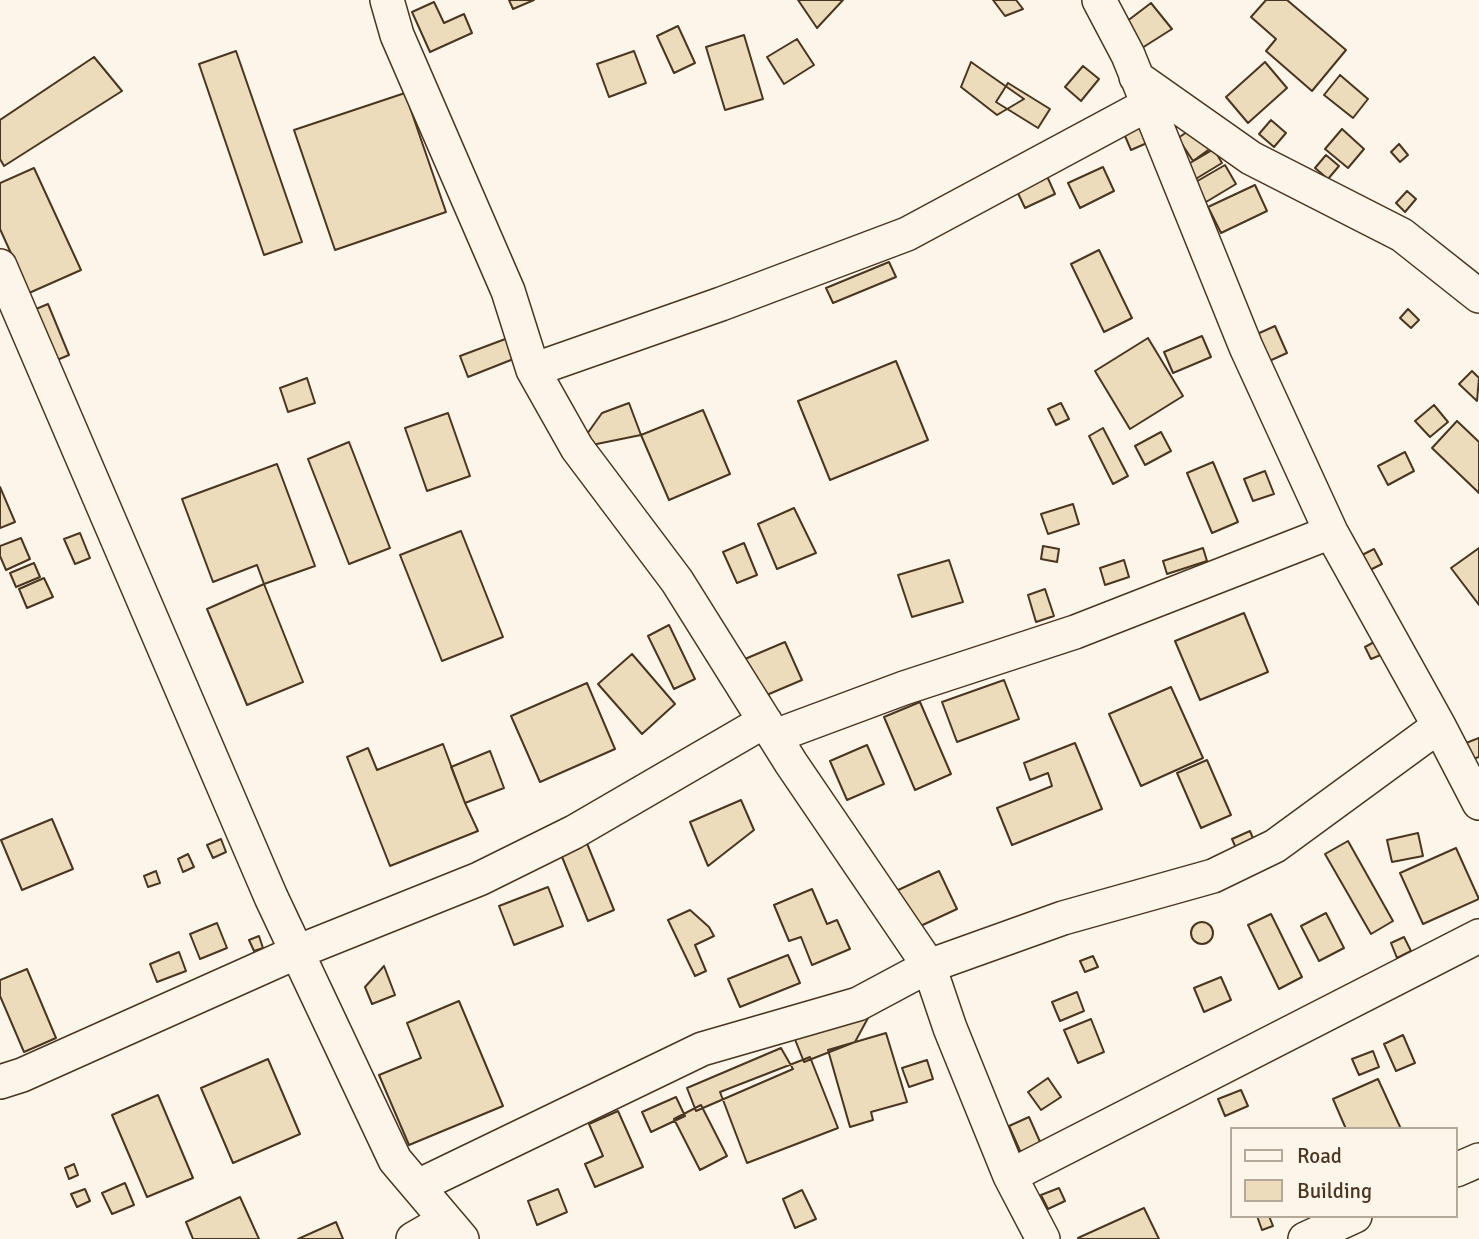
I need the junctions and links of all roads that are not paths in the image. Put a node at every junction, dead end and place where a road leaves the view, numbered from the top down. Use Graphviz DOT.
graph roads {
  1 [pos="387,0"];
  2 [pos="1074,0"];
  3 [pos="1103,7"];
  4 [pos="1142,91"];
  5 [pos="0,266"];
  6 [pos="1479,296"];
  7 [pos="533,370"];
  8 [pos="1331,531"];
  9 [pos="1439,726"];
  10 [pos="770,728"];
  11 [pos="1479,803"];
  12 [pos="1479,936"];
  13 [pos="297,952"];
  14 [pos="929,966"];
  15 [pos="0,1082"];
  16 [pos="1479,1160"];
  17 [pos="1458,1169"];
  18 [pos="1010,1176"];
  19 [pos="418,1186"];
  20 [pos="1351,1218"];
  21 [pos="454,1230"];
  22 [pos="413,1239"];
  23 [pos="1042,1239"];
  24 [pos="1305,1239"];
  1 -- 7 [label="street"];
  2 -- 3 [label="street"];
  3 -- 4 [label="street"];
  4 -- 6 [label="street"];
  4 -- 7 [label="street"];
  4 -- 8 [label="street"];
  5 -- 13 [label="street"];
  7 -- 10 [label="street"];
  8 -- 9 [label="street"];
  8 -- 10 [label="street"];
  9 -- 11 [label="street"];
  9 -- 14 [label="street"];
  10 -- 13 [label="street"];
  10 -- 14 [label="street"];
  12 -- 18 [label="street"];
  13 -- 15 [label="street"];
  13 -- 19 [label="street"];
  14 -- 18 [label="street"];
  14 -- 19 [label="street"];
  16 -- 17 [label="street"];
  18 -- 23 [label="street"];
  19 -- 21 [label="street"];
  20 -- 24 [label="street"];
  21 -- 22 [label="street"];
}
